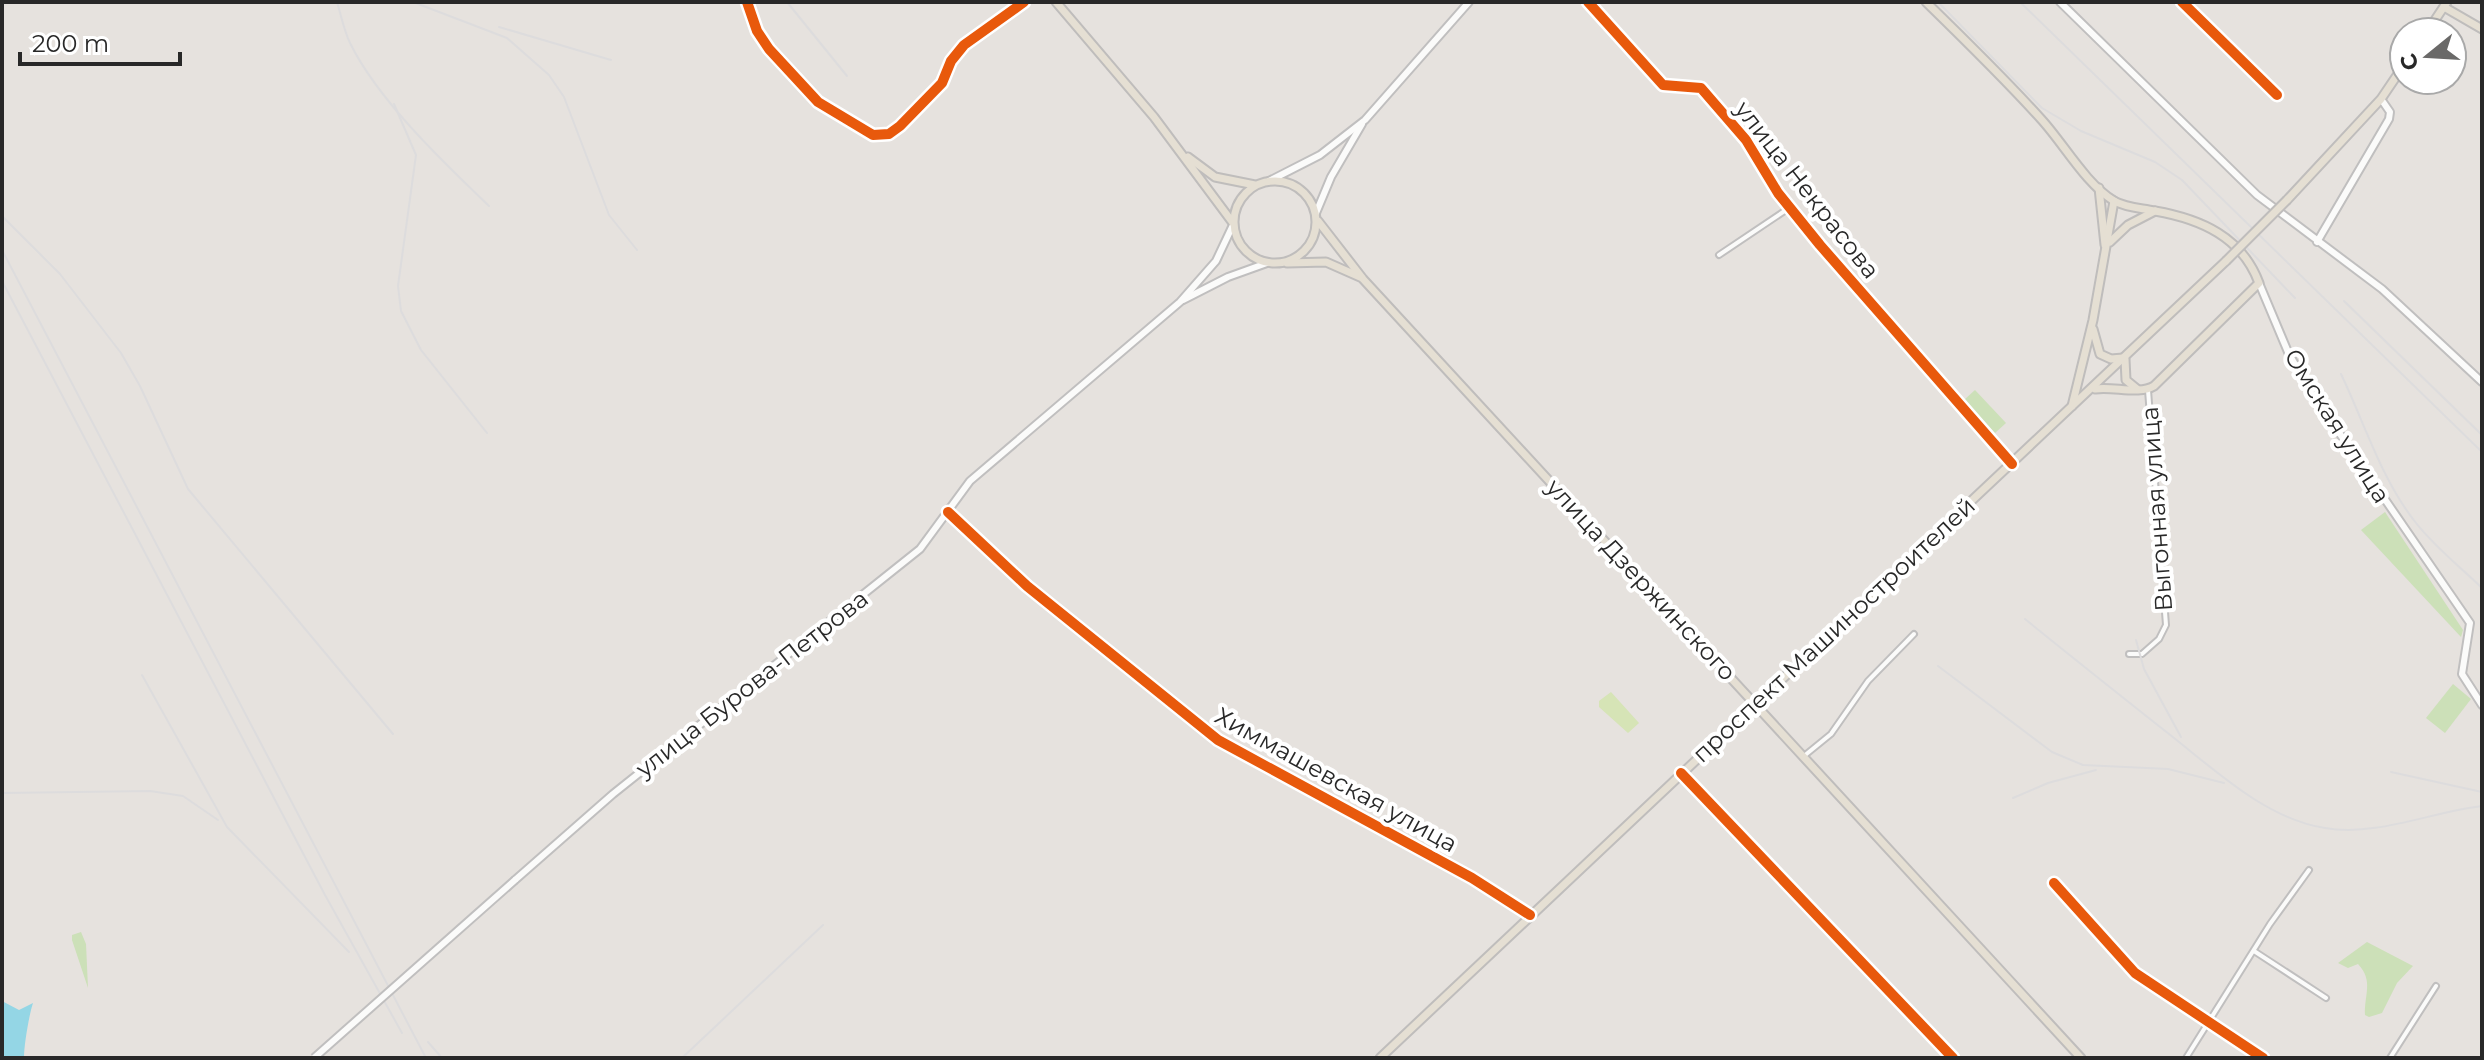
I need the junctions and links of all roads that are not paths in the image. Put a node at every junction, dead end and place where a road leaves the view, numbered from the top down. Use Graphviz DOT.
graph roads {
  1 [pos="747,2"];
  2 [pos="1024,2"];
  3 [pos="1056,2"];
  4 [pos="1469,2"];
  5 [pos="1588,2"];
  6 [pos="1926,2"];
  7 [pos="2060,2"];
  8 [pos="2182,2"];
  9 [pos="2436,2"];
  10 [pos="2445,5"];
  11 [pos="2482,29"];
  12 [pos="2388,89"];
  13 [pos="2277,95"];
  14 [pos="2381,99"];
  15 [pos="1365,120"];
  16 [pos="1180,151"];
  17 [pos="1269,181"];
  18 [pos="1255,185"];
  19 [pos="2099,188"];
  20 [pos="2114,201"];
  21 [pos="1789,208"];
  22 [pos="2156,211"];
  23 [pos="1317,217"];
  24 [pos="1233,224"];
  25 [pos="2317,242"];
  26 [pos="2106,247"];
  27 [pos="1719,255"];
  28 [pos="1267,263"];
  29 [pos="1281,263"];
  30 [pos="1363,279"];
  31 [pos="2259,283"];
  32 [pos="1180,302"];
  33 [pos="2093,320"];
  34 [pos="2125,357"];
  35 [pos="2482,382"];
  36 [pos="2092,390"];
  37 [pos="2137,390"];
  38 [pos="2148,390"];
  39 [pos="2071,409"];
  40 [pos="2012,464"];
  41 [pos="948,512"];
  42 [pos="1914,634"];
  43 [pos="2129,654"];
  44 [pos="1755,702"];
  45 [pos="2482,705"];
  46 [pos="1804,756"];
  47 [pos="1681,773"];
  48 [pos="2309,870"];
  49 [pos="2054,883"];
  50 [pos="1530,915"];
  51 [pos="2254,951"];
  52 [pos="2436,986"];
  53 [pos="2326,998"];
  54 [pos="2208,1021"];
  55 [pos="314,1058"];
  56 [pos="1380,1058"];
  57 [pos="1953,1058"];
  58 [pos="2081,1058"];
  59 [pos="2186,1058"];
  60 [pos="2263,1058"];
  61 [pos="2390,1058"];
  1 -- 2 [label="street"];
  3 -- 16 [label="main road"];
  4 -- 15 [label="main road"];
  5 -- 21 [label="street, улица Некрасова"];
  6 -- 19 [label="main road, Омская улица"];
  7 -- 25 [label="main road"];
  8 -- 13 [label="street"];
  9 -- 10 [label="main road"];
  10 -- 11 [label="main road"];
  12 -- 14 [label="main road, проспект Машиностроителей"];
  14 -- 25 [label="main road"];
  14 -- 34 [label="main road, проспект Машиностроителей, bridge"];
  15 -- 17 [label="main road"];
  15 -- 23 [label="main road"];
  16 -- 18 [label="main road"];
  16 -- 24 [label="main road"];
  17 -- 18 [label="main road"];
  17 -- 23 [label="main road"];
  18 -- 24 [label="main road"];
  19 -- 20 [label="main road, Омская улица"];
  19 -- 26 [label="main road"];
  20 -- 22 [label="main road, Омская улица"];
  20 -- 26 [label="main road"];
  21 -- 27 [label="street"];
  21 -- 40 [label="street, улица Некрасова"];
  22 -- 26 [label="main road"];
  22 -- 31 [label="main road, Омская улица"];
  23 -- 29 [label="main road"];
  23 -- 30 [label="main road, улица Дзержинского"];
  24 -- 28 [label="main road"];
  24 -- 32 [label="main road, улица Бурова-Петрова"];
  25 -- 35 [label="main road"];
  26 -- 33 [label="main road"];
  28 -- 29 [label="main road"];
  28 -- 32 [label="main road, улица Бурова-Петрова"];
  29 -- 30 [label="main road, улица Дзержинского"];
  30 -- 44 [label="main road, улица Дзержинского"];
  31 -- 38 [label="main road"];
  31 -- 45 [label="main road, Омская улица"];
  32 -- 41 [label="main road, улица Бурова-Петрова"];
  33 -- 34 [label="main road"];
  33 -- 39 [label="main road"];
  34 -- 36 [label="main road, проспект Машиностроителей"];
  34 -- 37 [label="main road"];
  36 -- 37 [label="main road"];
  36 -- 39 [label="main road, проспект Машиностроителей"];
  37 -- 38 [label="main road"];
  38 -- 43 [label="street, Выгонная улица"];
  39 -- 40 [label="main road, проспект Машиностроителей"];
  40 -- 44 [label="main road, проспект Машиностроителей"];
  41 -- 50 [label="main road, Химмашевская улица"];
  41 -- 55 [label="main road, улица Бурова-Петрова, bridge"];
  42 -- 46 [label="street"];
  44 -- 46 [label="main road, улица Дзержинского"];
  44 -- 47 [label="main road, проспект Машиностроителей"];
  46 -- 58 [label="main road, улица Дзержинского"];
  47 -- 50 [label="main road, проспект Машиностроителей"];
  47 -- 57 [label="street"];
  48 -- 51 [label="street"];
  49 -- 54 [label="street"];
  50 -- 56 [label="main road, проспект Машиностроителей"];
  51 -- 53 [label="street"];
  51 -- 54 [label="street"];
  52 -- 61 [label="street"];
  54 -- 59 [label="street"];
  54 -- 60 [label="street"];
}
